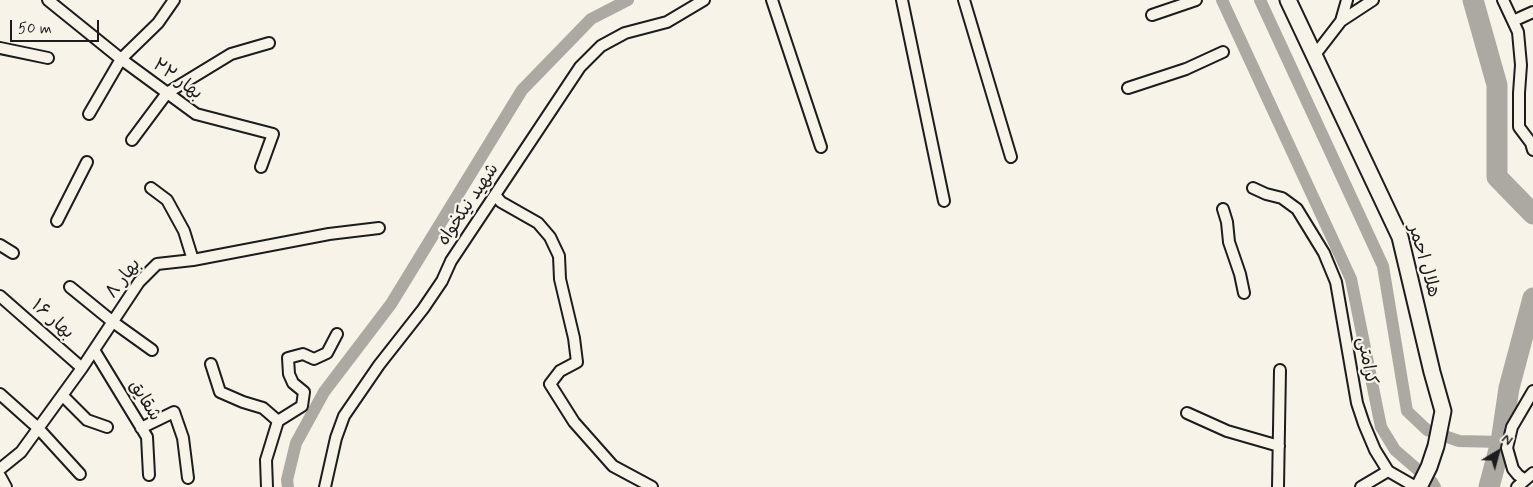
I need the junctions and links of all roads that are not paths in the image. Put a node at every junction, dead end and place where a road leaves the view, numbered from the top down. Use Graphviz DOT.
graph roads {
  1 [pos="48,0"];
  2 [pos="174,0"];
  3 [pos="704,0"];
  4 [pos="772,0"];
  5 [pos="902,0"];
  6 [pos="964,0"];
  7 [pos="1196,0"];
  8 [pos="1288,0"];
  9 [pos="1347,0"];
  10 [pos="1373,0"];
  11 [pos="1502,0"];
  12 [pos="1533,12"];
  13 [pos="1152,15"];
  14 [pos="1341,21"];
  15 [pos="1513,21"];
  16 [pos="269,43"];
  17 [pos="0,48"];
  18 [pos="1223,52"];
  19 [pos="1314,56"];
  20 [pos="48,58"];
  21 [pos="121,59"];
  22 [pos="1128,88"];
  23 [pos="167,93"];
  24 [pos="89,114"];
  25 [pos="132,140"];
  26 [pos="1532,145"];
  27 [pos="821,147"];
  28 [pos="1011,157"];
  29 [pos="87,162"];
  30 [pos="261,167"];
  31 [pos="151,188"];
  32 [pos="1253,188"];
  33 [pos="495,195"];
  34 [pos="944,201"];
  35 [pos="1222,209"];
  36 [pos="57,221"];
  37 [pos="379,228"];
  38 [pos="0,245"];
  39 [pos="13,253"];
  40 [pos="193,260"];
  41 [pos="70,287"];
  42 [pos="1244,293"];
  43 [pos="0,296"];
  44 [pos="112,322"];
  45 [pos="337,334"];
  46 [pos="94,350"];
  47 [pos="152,350"];
  48 [pos="211,364"];
  49 [pos="82,368"];
  50 [pos="1280,370"];
  51 [pos="1533,391"];
  52 [pos="0,394"];
  53 [pos="62,396"];
  54 [pos="1187,412"];
  55 [pos="278,421"];
  56 [pos="108,427"];
  57 [pos="38,428"];
  58 [pos="141,428"];
  59 [pos="1279,446"];
  60 [pos="0,469"];
  61 [pos="1388,471"];
  62 [pos="80,474"];
  63 [pos="149,475"];
  64 [pos="0,476"];
  65 [pos="1529,476"];
  66 [pos="188,478"];
  67 [pos="6,487"];
  68 [pos="267,487"];
  69 [pos="325,487"];
  70 [pos="652,487"];
  71 [pos="1278,487"];
  72 [pos="1361,487"];
  73 [pos="1418,487"];
  74 [pos="1516,487"];
  1 -- 21 [label="street, بهار ۲۲"];
  2 -- 21 [label="street"];
  3 -- 33 [label="street, شهید نیکخواه"];
  4 -- 27 [label="street"];
  5 -- 34 [label="street"];
  6 -- 28 [label="street"];
  7 -- 13 [label="street"];
  8 -- 19 [label="main road, هلال احمر"];
  9 -- 14 [label="street"];
  10 -- 14 [label="street"];
  11 -- 15 [label="street"];
  12 -- 15 [label="street"];
  14 -- 19 [label="street"];
  15 -- 26 [label="street"];
  16 -- 23 [label="street"];
  17 -- 20 [label="street"];
  18 -- 22 [label="street"];
  19 -- 73 [label="main road, هلال احمر"];
  21 -- 23 [label="street, بهار ۲۲"];
  21 -- 24 [label="street"];
  23 -- 25 [label="street"];
  23 -- 30 [label="street, بهار ۲۲"];
  29 -- 36 [label="street"];
  31 -- 40 [label="street"];
  32 -- 61 [label="street, کرامتی"];
  33 -- 69 [label="street, شهید نیکخواه"];
  33 -- 70 [label="street"];
  35 -- 42 [label="street"];
  37 -- 40 [label="street, بهار ۸"];
  38 -- 39 [label="street"];
  40 -- 44 [label="street, بهار ۸"];
  41 -- 44 [label="street"];
  43 -- 49 [label="street, بهار ۱۶"];
  44 -- 46 [label="street, بهار ۸"];
  44 -- 47 [label="street"];
  45 -- 55 [label="street"];
  46 -- 49 [label="street, بهار ۸"];
  46 -- 58 [label="street, شقایق"];
  48 -- 55 [label="street"];
  49 -- 53 [label="street, بهار ۸"];
  50 -- 59 [label="street"];
  51 -- 65 [label="street"];
  52 -- 57 [label="street"];
  53 -- 56 [label="street"];
  53 -- 57 [label="street, بهار ۸"];
  54 -- 59 [label="street"];
  55 -- 68 [label="street"];
  57 -- 60 [label="street, بهار ۸"];
  57 -- 62 [label="street"];
  58 -- 63 [label="street, شقایق"];
  58 -- 66 [label="street"];
  59 -- 71 [label="street"];
  61 -- 72 [label="street"];
  61 -- 73 [label="street"];
  64 -- 67 [label="street"];
  65 -- 74 [label="street"];
}
